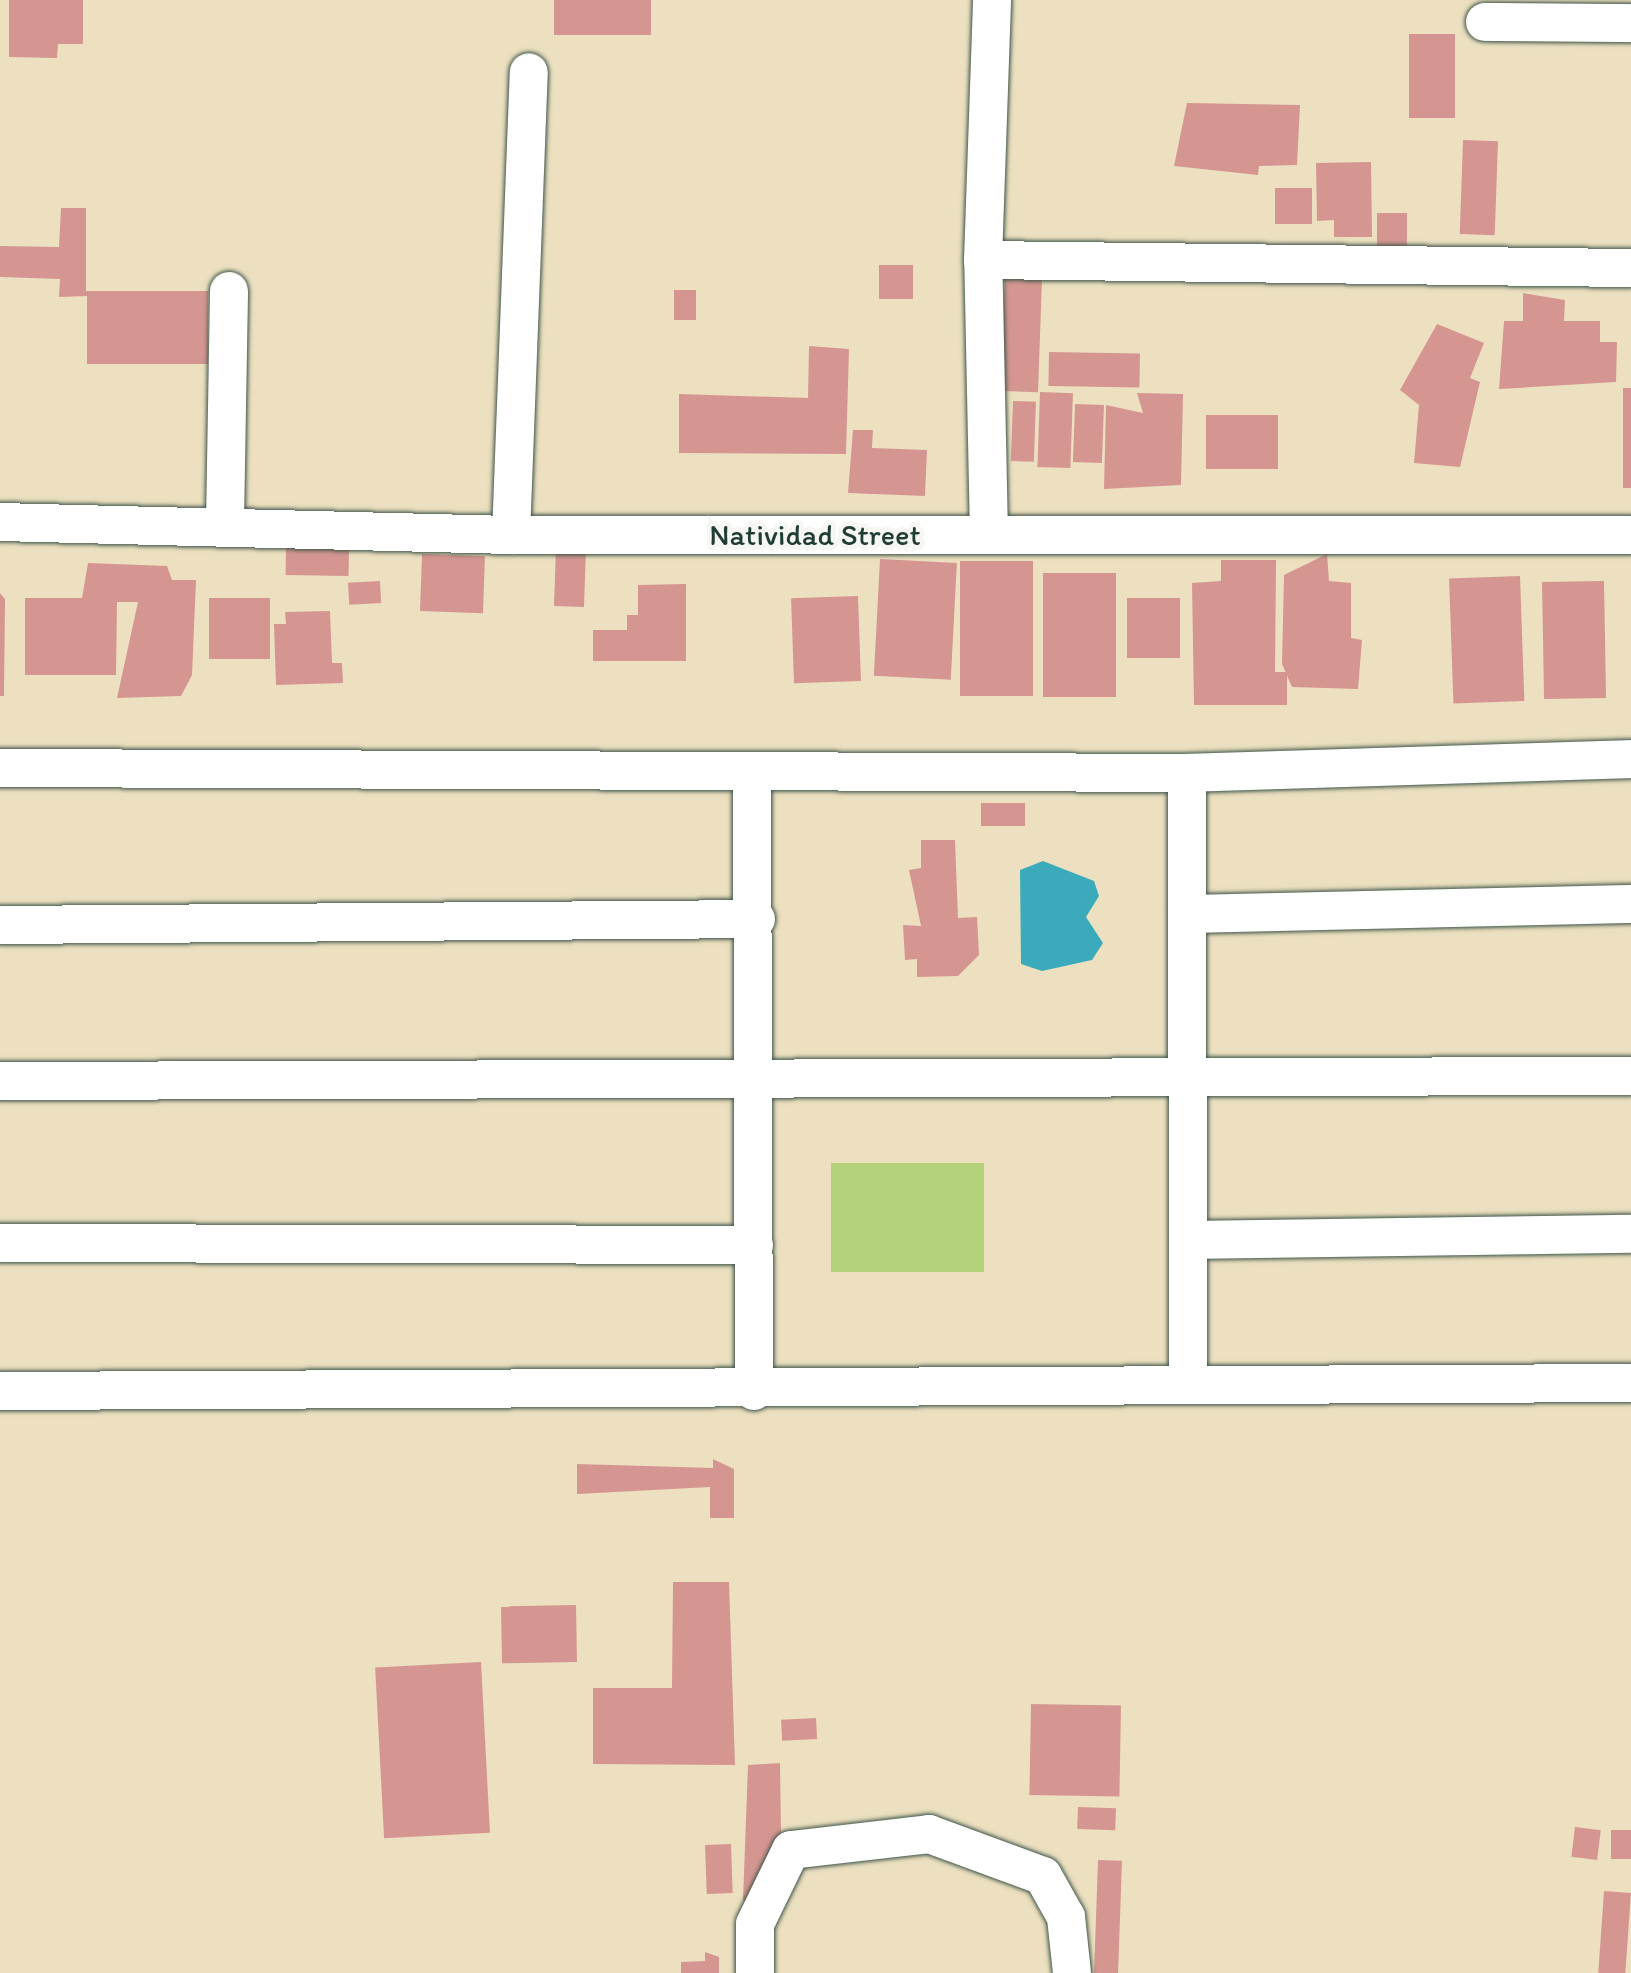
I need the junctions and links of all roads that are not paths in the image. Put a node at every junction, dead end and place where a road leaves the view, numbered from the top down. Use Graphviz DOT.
graph roads {
  1 [pos="992,0"];
  2 [pos="1485,22"];
  3 [pos="1631,23"];
  4 [pos="528,72"];
  5 [pos="983,260"];
  6 [pos="1631,268"];
  7 [pos="229,291"];
  8 [pos="0,522"];
  9 [pos="225,522"];
  10 [pos="511,535"];
  11 [pos="989,535"];
  12 [pos="1631,535"];
  13 [pos="1631,759"];
  14 [pos="0,768"];
  15 [pos="752,771"];
  16 [pos="1187,773"];
  17 [pos="1631,904"];
  18 [pos="1187,914"];
  19 [pos="756,919"];
  20 [pos="0,926"];
  21 [pos="1631,1076"];
  22 [pos="753,1078"];
  23 [pos="0,1081"];
  24 [pos="1190,1081"];
  25 [pos="1631,1234"];
  26 [pos="1188,1240"];
  27 [pos="0,1243"];
  28 [pos="754,1245"];
  29 [pos="1631,1383"];
  30 [pos="1188,1384"];
  31 [pos="0,1391"];
  32 [pos="754,1391"];
  33 [pos="754,1973"];
  34 [pos="1072,1973"];
  1 -- 5 [label="street"];
  2 -- 3 [label="street"];
  4 -- 10 [label="street"];
  5 -- 6 [label="street"];
  5 -- 11 [label="street"];
  7 -- 9 [label="street"];
  8 -- 9 [label="street, Natividad Street"];
  9 -- 10 [label="street, Natividad Street"];
  10 -- 11 [label="street, Natividad Street"];
  11 -- 12 [label="street, Natividad Street"];
  13 -- 16 [label="street"];
  14 -- 15 [label="street"];
  15 -- 16 [label="street"];
  15 -- 19 [label="street"];
  16 -- 18 [label="street"];
  17 -- 18 [label="street"];
  18 -- 24 [label="street"];
  19 -- 20 [label="street"];
  19 -- 22 [label="street"];
  21 -- 24 [label="street"];
  22 -- 23 [label="street"];
  22 -- 24 [label="street"];
  22 -- 28 [label="street"];
  24 -- 26 [label="street"];
  25 -- 26 [label="street"];
  26 -- 30 [label="street"];
  27 -- 28 [label="street"];
  28 -- 32 [label="street"];
  29 -- 30 [label="street"];
  30 -- 32 [label="street"];
  31 -- 32 [label="street"];
  33 -- 34 [label="street"];
}
